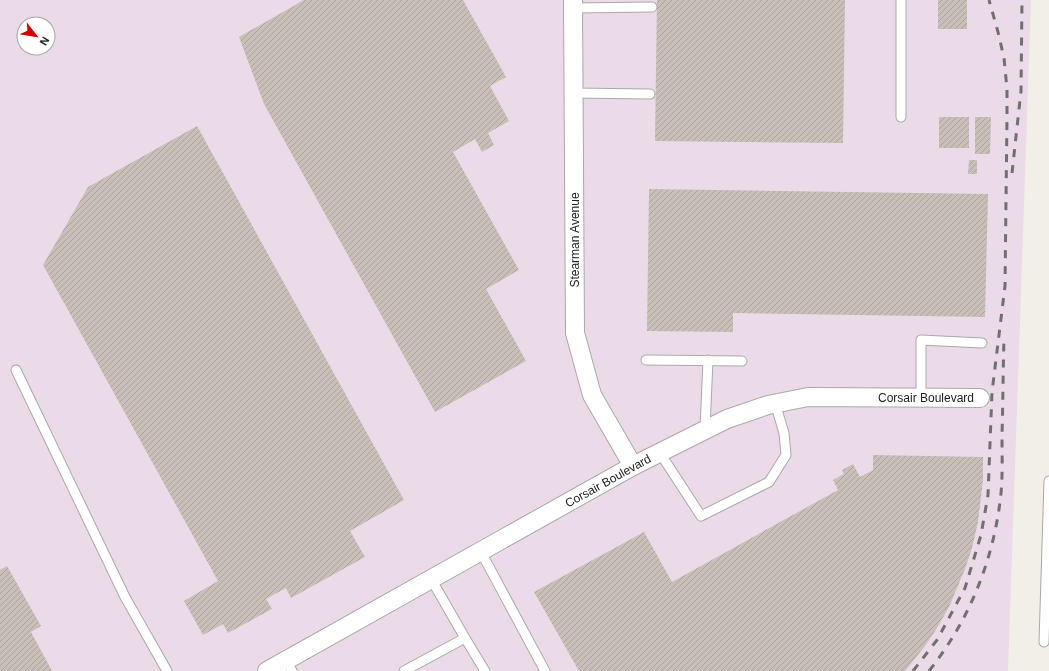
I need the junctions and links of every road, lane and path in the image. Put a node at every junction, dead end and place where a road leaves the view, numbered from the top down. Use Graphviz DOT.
graph roads {
  1 [pos="901,0"];
  2 [pos="573,4"];
  3 [pos="652,7"];
  4 [pos="574,93"];
  5 [pos="650,94"];
  6 [pos="901,117"];
  7 [pos="982,343"];
  8 [pos="646,360"];
  9 [pos="708,360"];
  10 [pos="742,361"];
  11 [pos="16,370"];
  12 [pos="921,398"];
  13 [pos="980,398"];
  14 [pos="775,403"];
  15 [pos="705,429"];
  16 [pos="660,453"];
  17 [pos="633,466"];
  18 [pos="1049,481"];
  19 [pos="481,552"];
  20 [pos="431,579"];
  21 [pos="465,638"];
  22 [pos="1044,642"];
  23 [pos="289,666"];
  24 [pos="415,669"];
  25 [pos="167,671"];
  26 [pos="267,671"];
  27 [pos="404,671"];
  28 [pos="485,671"];
  29 [pos="545,671"];
  1 -- 6 [label="lane"];
  2 -- 3 [label="lane"];
  2 -- 4 [label="street, Stearman Avenue"];
  4 -- 5 [label="lane"];
  4 -- 17 [label="street, Stearman Avenue"];
  7 -- 12 [label="lane"];
  8 -- 9 [label="lane"];
  9 -- 10 [label="lane"];
  9 -- 15 [label="lane"];
  11 -- 25 [label="lane"];
  12 -- 13 [label="street, Corsair Boulevard"];
  12 -- 14 [label="street, Corsair Boulevard"];
  14 -- 15 [label="street, Corsair Boulevard"];
  14 -- 16 [label="lane"];
  15 -- 16 [label="street, Corsair Boulevard"];
  16 -- 17 [label="street, Corsair Boulevard"];
  17 -- 19 [label="street, Corsair Boulevard"];
  18 -- 22 [label="lane"];
  19 -- 20 [label="street, Corsair Boulevard"];
  19 -- 29 [label="lane"];
  20 -- 21 [label="lane"];
  20 -- 23 [label="street, Corsair Boulevard"];
  21 -- 24 [label="lane"];
  21 -- 28 [label="lane"];
  23 -- 26 [label="street, Corsair Boulevard"];
  24 -- 27 [label="lane"];
}
